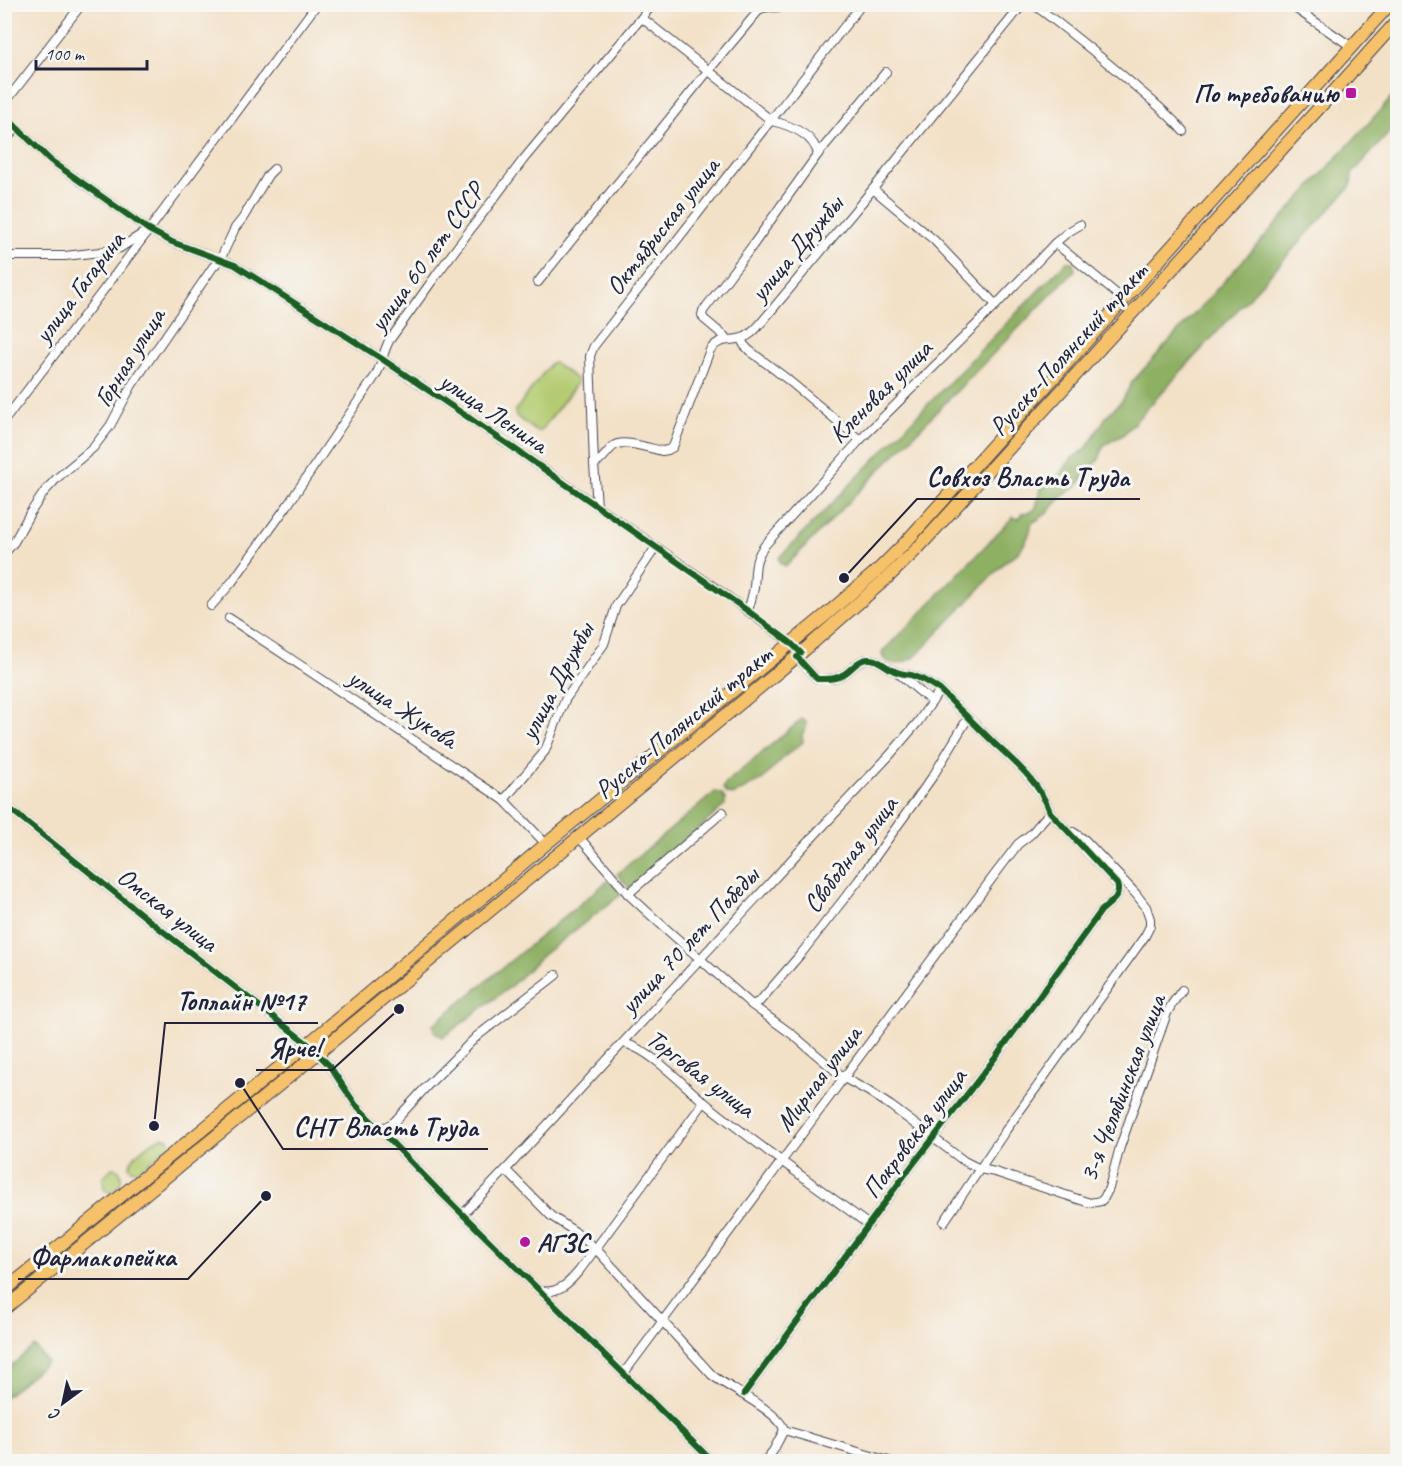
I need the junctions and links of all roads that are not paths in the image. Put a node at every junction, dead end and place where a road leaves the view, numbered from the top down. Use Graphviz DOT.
graph roads {
  1 [pos="82,4"];
  2 [pos="316,4"];
  3 [pos="653,4"];
  4 [pos="789,4"];
  5 [pos="862,4"];
  6 [pos="1023,4"];
  7 [pos="1033,4"];
  8 [pos="1289,4"];
  9 [pos="1390,4"];
  10 [pos="642,18"];
  11 [pos="1398,20"];
  12 [pos="1352,47"];
  13 [pos="708,70"];
  14 [pos="886,72"];
  15 [pos="4,104"];
  16 [pos="4,115"];
  17 [pos="772,121"];
  18 [pos="17,128"];
  19 [pos="1183,131"];
  20 [pos="4,141"];
  21 [pos="818,154"];
  22 [pos="274,169"];
  23 [pos="873,189"];
  24 [pos="1080,225"];
  25 [pos="149,230"];
  26 [pos="229,240"];
  27 [pos="1054,243"];
  28 [pos="4,256"];
  29 [pos="220,260"];
  30 [pos="235,265"];
  31 [pos="538,282"];
  32 [pos="1124,300"];
  33 [pos="996,305"];
  34 [pos="741,339"];
  35 [pos="729,340"];
  36 [pos="382,359"];
  37 [pos="4,421"];
  38 [pos="860,440"];
  39 [pos="594,464"];
  40 [pos="597,506"];
  41 [pos="656,547"];
  42 [pos="4,554"];
  43 [pos="211,606"];
  44 [pos="748,611"];
  45 [pos="229,618"];
  46 [pos="791,643"];
  47 [pos="799,655"];
  48 [pos="897,672"];
  49 [pos="940,690"];
  50 [pos="932,702"];
  51 [pos="969,718"];
  52 [pos="504,800"];
  53 [pos="4,804"];
  54 [pos="723,812"];
  55 [pos="1050,812"];
  56 [pos="1062,824"];
  57 [pos="579,837"];
  58 [pos="546,844"];
  59 [pos="628,894"];
  60 [pos="700,959"];
  61 [pos="556,975"];
  62 [pos="1182,990"];
  63 [pos="752,1005"];
  64 [pos="624,1042"];
  65 [pos="309,1044"];
  66 [pos="318,1053"];
  67 [pos="844,1078"];
  68 [pos="704,1102"];
  69 [pos="380,1129"];
  70 [pos="933,1138"];
  71 [pos="782,1161"];
  72 [pos="980,1169"];
  73 [pos="506,1170"];
  74 [pos="463,1214"];
  75 [pos="944,1222"];
  76 [pos="869,1225"];
  77 [pos="596,1249"];
  78 [pos="4,1291"];
  79 [pos="540,1291"];
  80 [pos="4,1309"];
  81 [pos="664,1321"];
  82 [pos="624,1373"];
  83 [pos="744,1394"];
  84 [pos="784,1430"];
  85 [pos="868,1458"];
  86 [pos="713,1461"];
  87 [pos="764,1461"];
  88 [pos="892,1461"];
  1 -- 15 [label="street"];
  2 -- 25 [label="street, улица Гагарина"];
  3 -- 10 [label="street, улица 60 лет СССР"];
  4 -- 13 [label="street"];
  5 -- 17 [label="street, Октябрьская улица"];
  6 -- 23 [label="street, улица Дружбы"];
  7 -- 19 [label="street"];
  8 -- 12 [label="street"];
  9 -- 12 [label="main road, Русско-Полянский тракт"];
  10 -- 13 [label="street"];
  10 -- 36 [label="street, улица 60 лет СССР"];
  11 -- 47 [label="main road, Русско-Полянский тракт"];
  12 -- 32 [label="main road, Русско-Полянский тракт"];
  13 -- 17 [label="street"];
  13 -- 31 [label="street"];
  14 -- 21 [label="street"];
  16 -- 18 [label="street, улица Ленина"];
  17 -- 21 [label="street"];
  17 -- 39 [label="street, Октябрьская улица"];
  18 -- 20 [label="street"];
  18 -- 25 [label="street, улица Ленина"];
  21 -- 35 [label="street"];
  22 -- 26 [label="street, Горная улица"];
  23 -- 33 [label="street"];
  23 -- 34 [label="street, улица Дружбы"];
  24 -- 27 [label="street, Кленовая улица"];
  25 -- 28 [label="street"];
  25 -- 29 [label="street, улица Ленина"];
  25 -- 37 [label="street, улица Гагарина"];
  26 -- 29 [label="street, Горная улица"];
  26 -- 30 [label="street"];
  27 -- 32 [label="street"];
  27 -- 33 [label="street, Кленовая улица"];
  29 -- 30 [label="street, улица Ленина"];
  29 -- 42 [label="street, Горная улица"];
  30 -- 36 [label="street, улица Ленина"];
  32 -- 46 [label="main road, Русско-Полянский тракт"];
  33 -- 38 [label="street, Кленовая улица"];
  34 -- 35 [label="street"];
  34 -- 38 [label="street"];
  35 -- 39 [label="street"];
  36 -- 40 [label="street, улица Ленина"];
  36 -- 43 [label="street, улица 60 лет СССР"];
  38 -- 44 [label="street, Кленовая улица"];
  39 -- 40 [label="street, Октябрьская улица"];
  40 -- 41 [label="street, улица Ленина"];
  41 -- 44 [label="street, улица Ленина"];
  41 -- 52 [label="street, улица Дружбы"];
  44 -- 46 [label="street, улица Ленина"];
  45 -- 52 [label="street, улица Жукова"];
  46 -- 47 [label="street, улица Ленина"];
  46 -- 58 [label="main road, Русско-Полянский тракт"];
  47 -- 48 [label="street, улица Ленина"];
  47 -- 57 [label="main road, Русско-Полянский тракт"];
  48 -- 49 [label="street"];
  48 -- 50 [label="street"];
  49 -- 50 [label="street, улица 70 лет Победы"];
  49 -- 51 [label="street"];
  50 -- 60 [label="street, улица 70 лет Победы"];
  51 -- 55 [label="street"];
  51 -- 63 [label="street, Свободная улица"];
  52 -- 58 [label="street, улица Жукова"];
  53 -- 65 [label="street, Омская улица"];
  54 -- 59 [label="street"];
  55 -- 56 [label="street"];
  55 -- 67 [label="street, Мирная улица"];
  56 -- 70 [label="street, Покровская улица"];
  56 -- 72 [label="street"];
  57 -- 59 [label="street"];
  57 -- 66 [label="main road, Русско-Полянский тракт"];
  58 -- 65 [label="main road, Русско-Полянский тракт"];
  59 -- 60 [label="street"];
  60 -- 63 [label="street"];
  60 -- 64 [label="street, улица 70 лет Победы"];
  61 -- 69 [label="street"];
  62 -- 72 [label="street, 3-я Челябинская улица"];
  63 -- 67 [label="street"];
  64 -- 68 [label="street, Торговая улица"];
  64 -- 73 [label="street, улица 70 лет Победы"];
  65 -- 66 [label="street, Омская улица"];
  65 -- 78 [label="main road, Русско-Полянский тракт"];
  66 -- 69 [label="street, Омская улица"];
  66 -- 80 [label="main road, Русско-Полянский тракт"];
  67 -- 70 [label="street"];
  67 -- 71 [label="street, Мирная улица"];
  68 -- 71 [label="street, Торговая улица"];
  68 -- 77 [label="street"];
  69 -- 74 [label="street, Омская улица"];
  70 -- 72 [label="street"];
  70 -- 76 [label="street, Покровская улица"];
  71 -- 76 [label="street, Торговая улица"];
  71 -- 81 [label="street, Мирная улица"];
  72 -- 75 [label="street"];
  73 -- 74 [label="street, улица 70 лет Победы"];
  73 -- 77 [label="street"];
  74 -- 79 [label="street, Омская улица"];
  76 -- 83 [label="street, Покровская улица"];
  77 -- 79 [label="street"];
  77 -- 81 [label="street"];
  79 -- 82 [label="street, Омская улица"];
  81 -- 82 [label="street, Мирная улица"];
  81 -- 83 [label="street"];
  82 -- 86 [label="street, Омская улица"];
  83 -- 84 [label="street"];
  84 -- 85 [label="street"];
  84 -- 87 [label="street"];
  85 -- 88 [label="street"];
}
